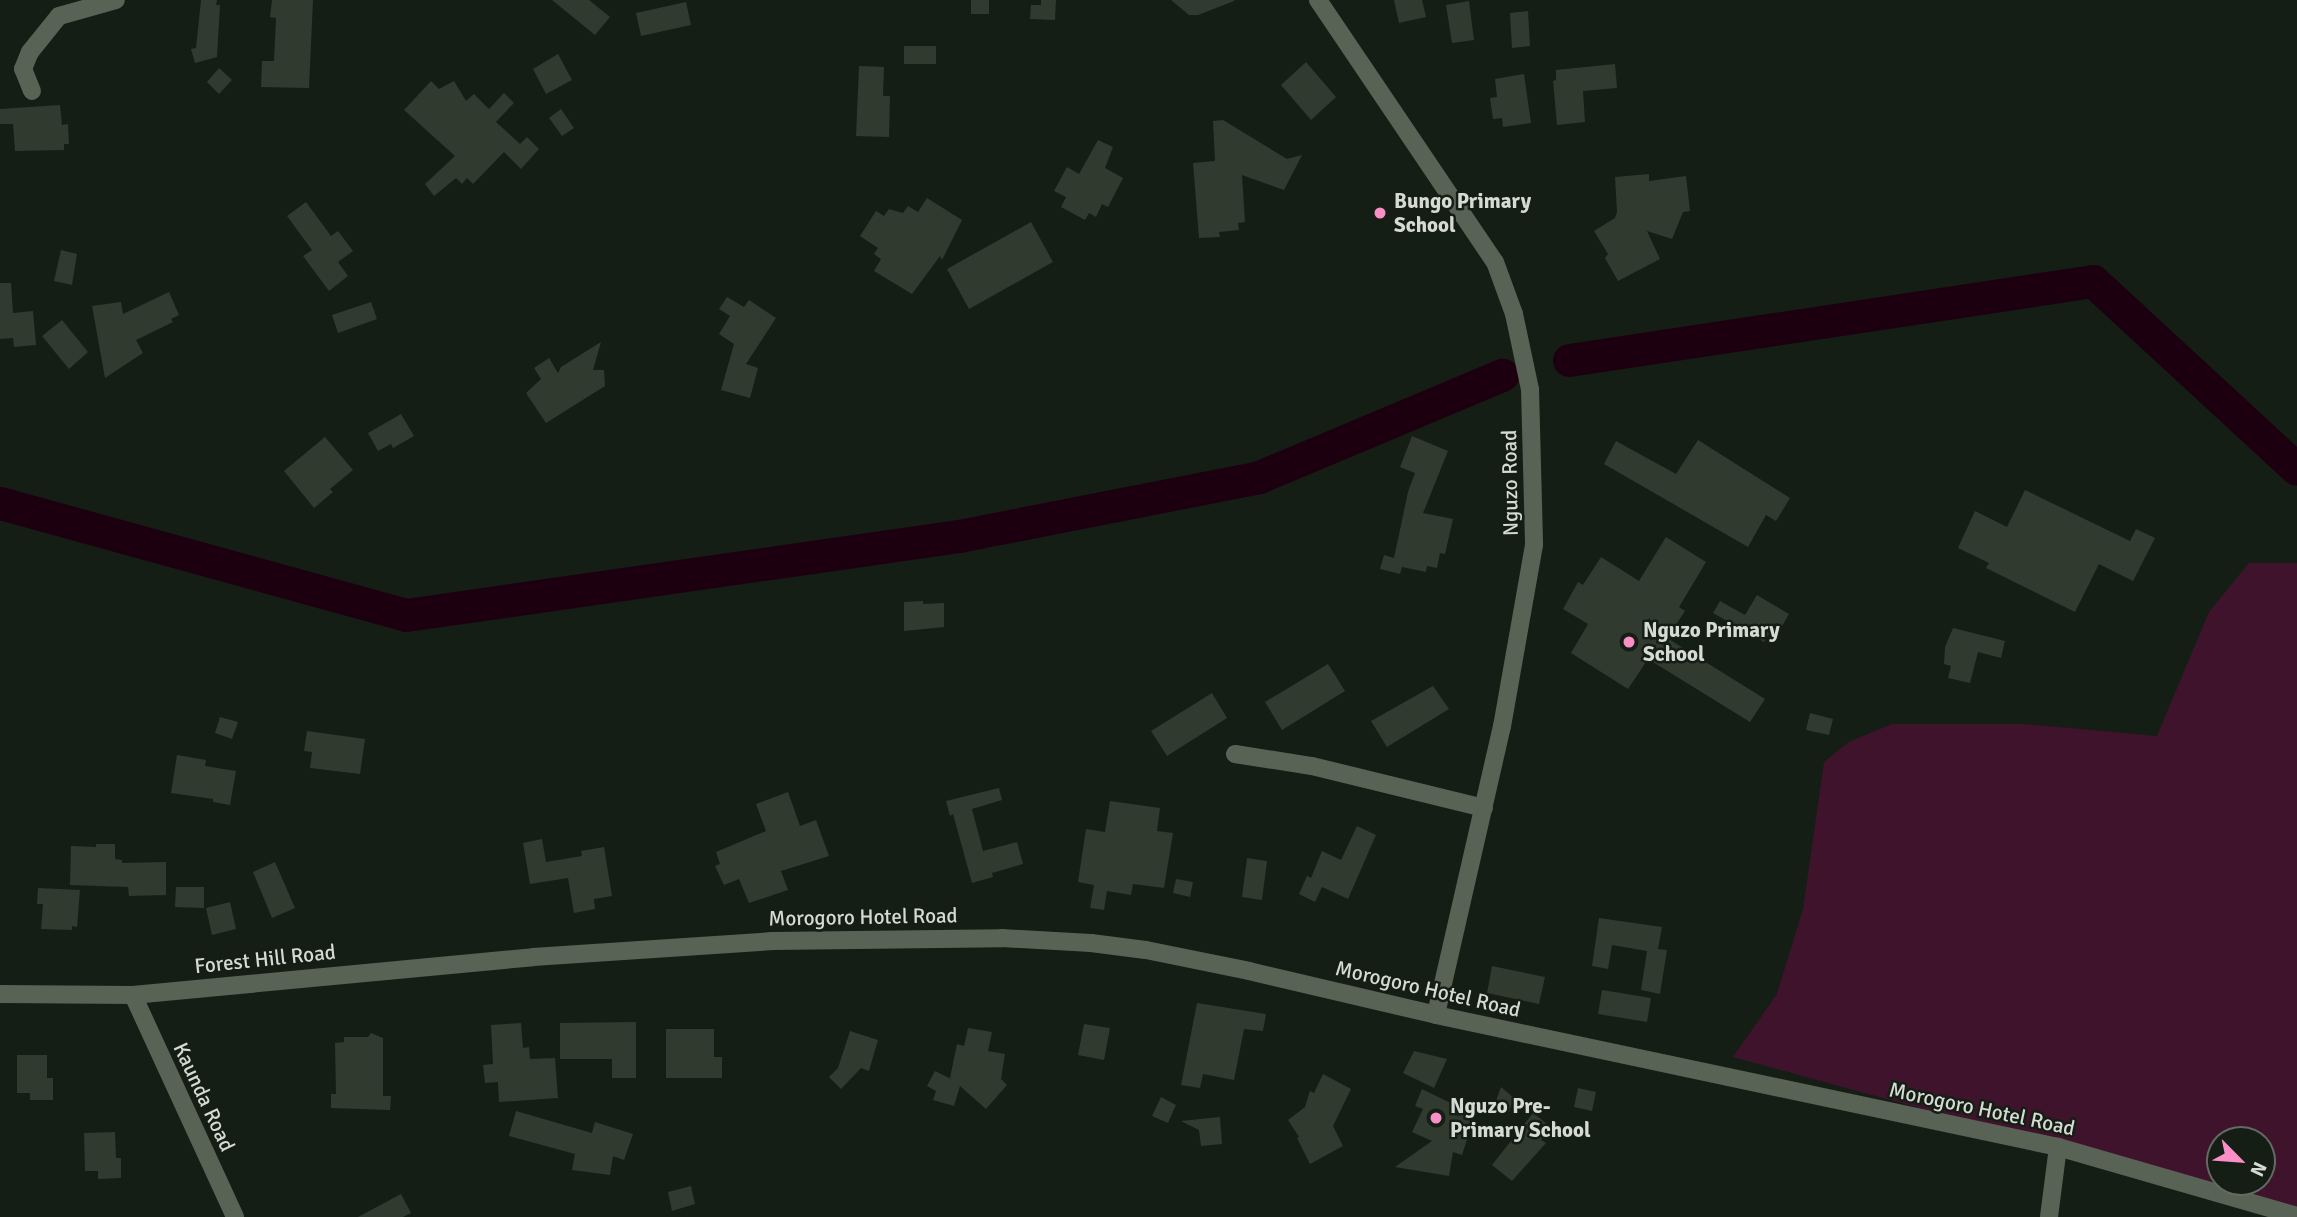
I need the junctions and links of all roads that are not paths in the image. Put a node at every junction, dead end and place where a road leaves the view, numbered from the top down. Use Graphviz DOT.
graph roads {
  1 [pos="116,0"];
  2 [pos="1318,0"];
  3 [pos="32,91"];
  4 [pos="1236,754"];
  5 [pos="1484,808"];
  6 [pos="533,957"];
  7 [pos="0,994"];
  8 [pos="132,995"];
  9 [pos="1436,1015"];
  10 [pos="2058,1147"];
  11 [pos="2297,1216"];
  12 [pos="235,1217"];
  13 [pos="2049,1217"];
  1 -- 3 [label="street"];
  2 -- 5 [label="street, Nguzo Road"];
  4 -- 5 [label="street"];
  5 -- 9 [label="street, Nguzo Road"];
  6 -- 8 [label="street, Forest Hill Road"];
  6 -- 9 [label="street, Morogoro Hotel Road"];
  7 -- 8 [label="street, Forest Hill Road"];
  8 -- 12 [label="street, Kaunda Road"];
  9 -- 10 [label="street, Morogoro Hotel Road"];
  10 -- 11 [label="street, Morogoro Hotel Road"];
  10 -- 13 [label="street"];
}
